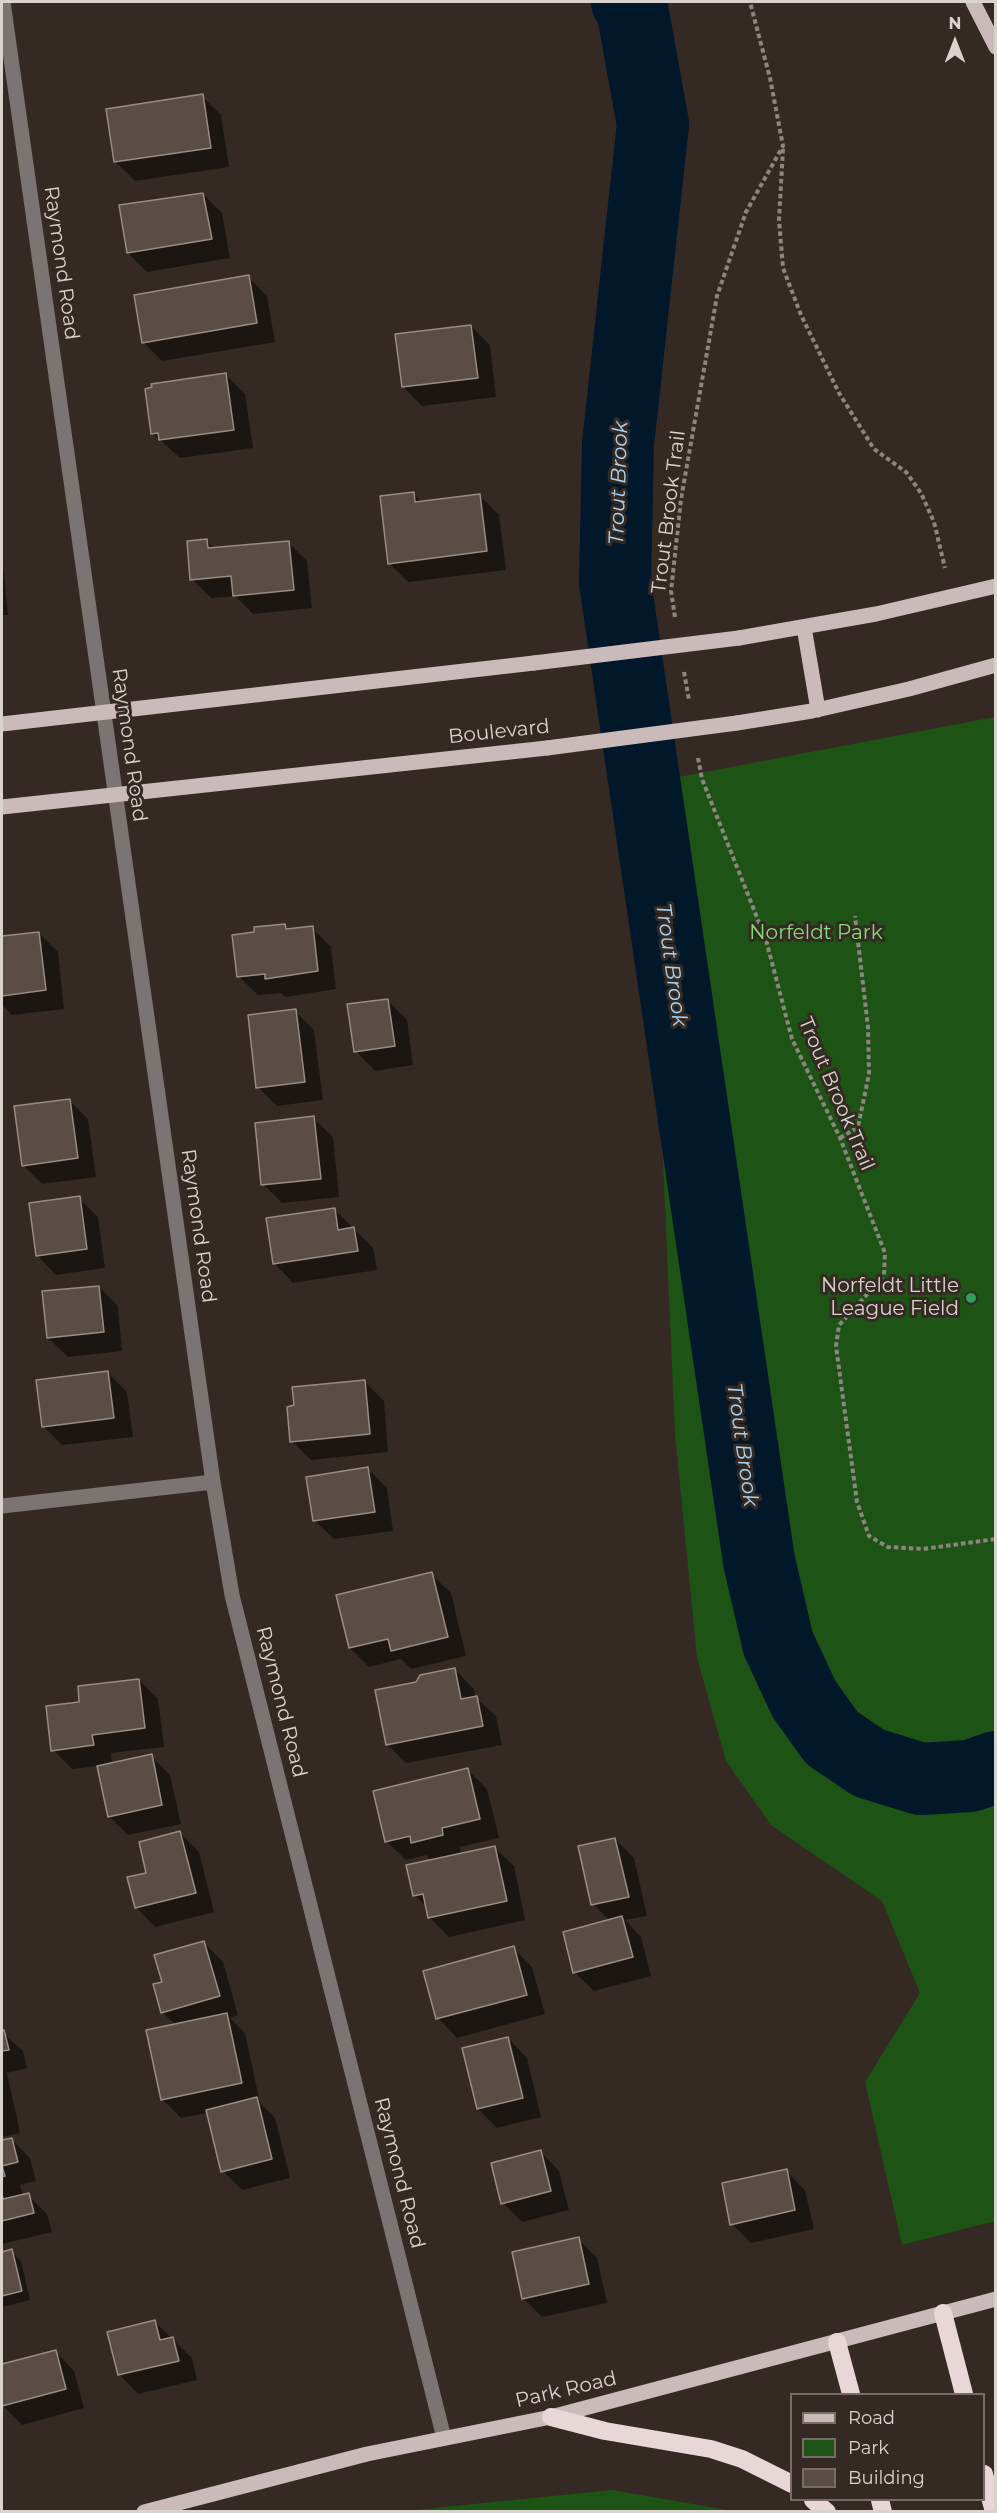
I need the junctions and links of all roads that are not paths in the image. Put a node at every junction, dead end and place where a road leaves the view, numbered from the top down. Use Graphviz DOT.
graph roads {
  1 [pos="3,2"];
  2 [pos="973,2"];
  3 [pos="996,47"];
  4 [pos="996,586"];
  5 [pos="804,627"];
  6 [pos="996,665"];
  7 [pos="818,710"];
  8 [pos="103,713"];
  9 [pos="2,724"];
  10 [pos="116,794"];
  11 [pos="2,807"];
  12 [pos="213,1482"];
  13 [pos="2,1506"];
  14 [pos="996,2299"];
  15 [pos="944,2313"];
  16 [pos="837,2342"];
  17 [pos="851,2393"];
  18 [pos="964,2393"];
  19 [pos="551,2417"];
  20 [pos="444,2438"];
  21 [pos="985,2478"];
  22 [pos="790,2483"];
  23 [pos="815,2501"];
  24 [pos="144,2511"];
  25 [pos="827,2511"];
  26 [pos="994,2511"];
  1 -- 8 [label="street, Raymond Road"];
  2 -- 3 [label="main road"];
  4 -- 5 [label="main road"];
  5 -- 7 [label="main road"];
  5 -- 8 [label="main road, bridge"];
  6 -- 7 [label="main road, Boulevard"];
  7 -- 10 [label="main road, Boulevard, bridge"];
  8 -- 9 [label="main road"];
  8 -- 10 [label="street, Raymond Road"];
  10 -- 11 [label="main road, Boulevard"];
  10 -- 12 [label="street, Raymond Road"];
  12 -- 13 [label="street"];
  12 -- 20 [label="street, Raymond Road"];
  14 -- 15 [label="main road, Park Road"];
  15 -- 16 [label="main road, Park Road"];
  15 -- 18 [label="highway"];
  16 -- 17 [label="highway"];
  16 -- 19 [label="main road, Park Road"];
  19 -- 20 [label="main road, Park Road"];
  19 -- 22 [label="highway"];
  20 -- 24 [label="main road, Park Road"];
  21 -- 26 [label="highway"];
  23 -- 25 [label="highway"];
}
